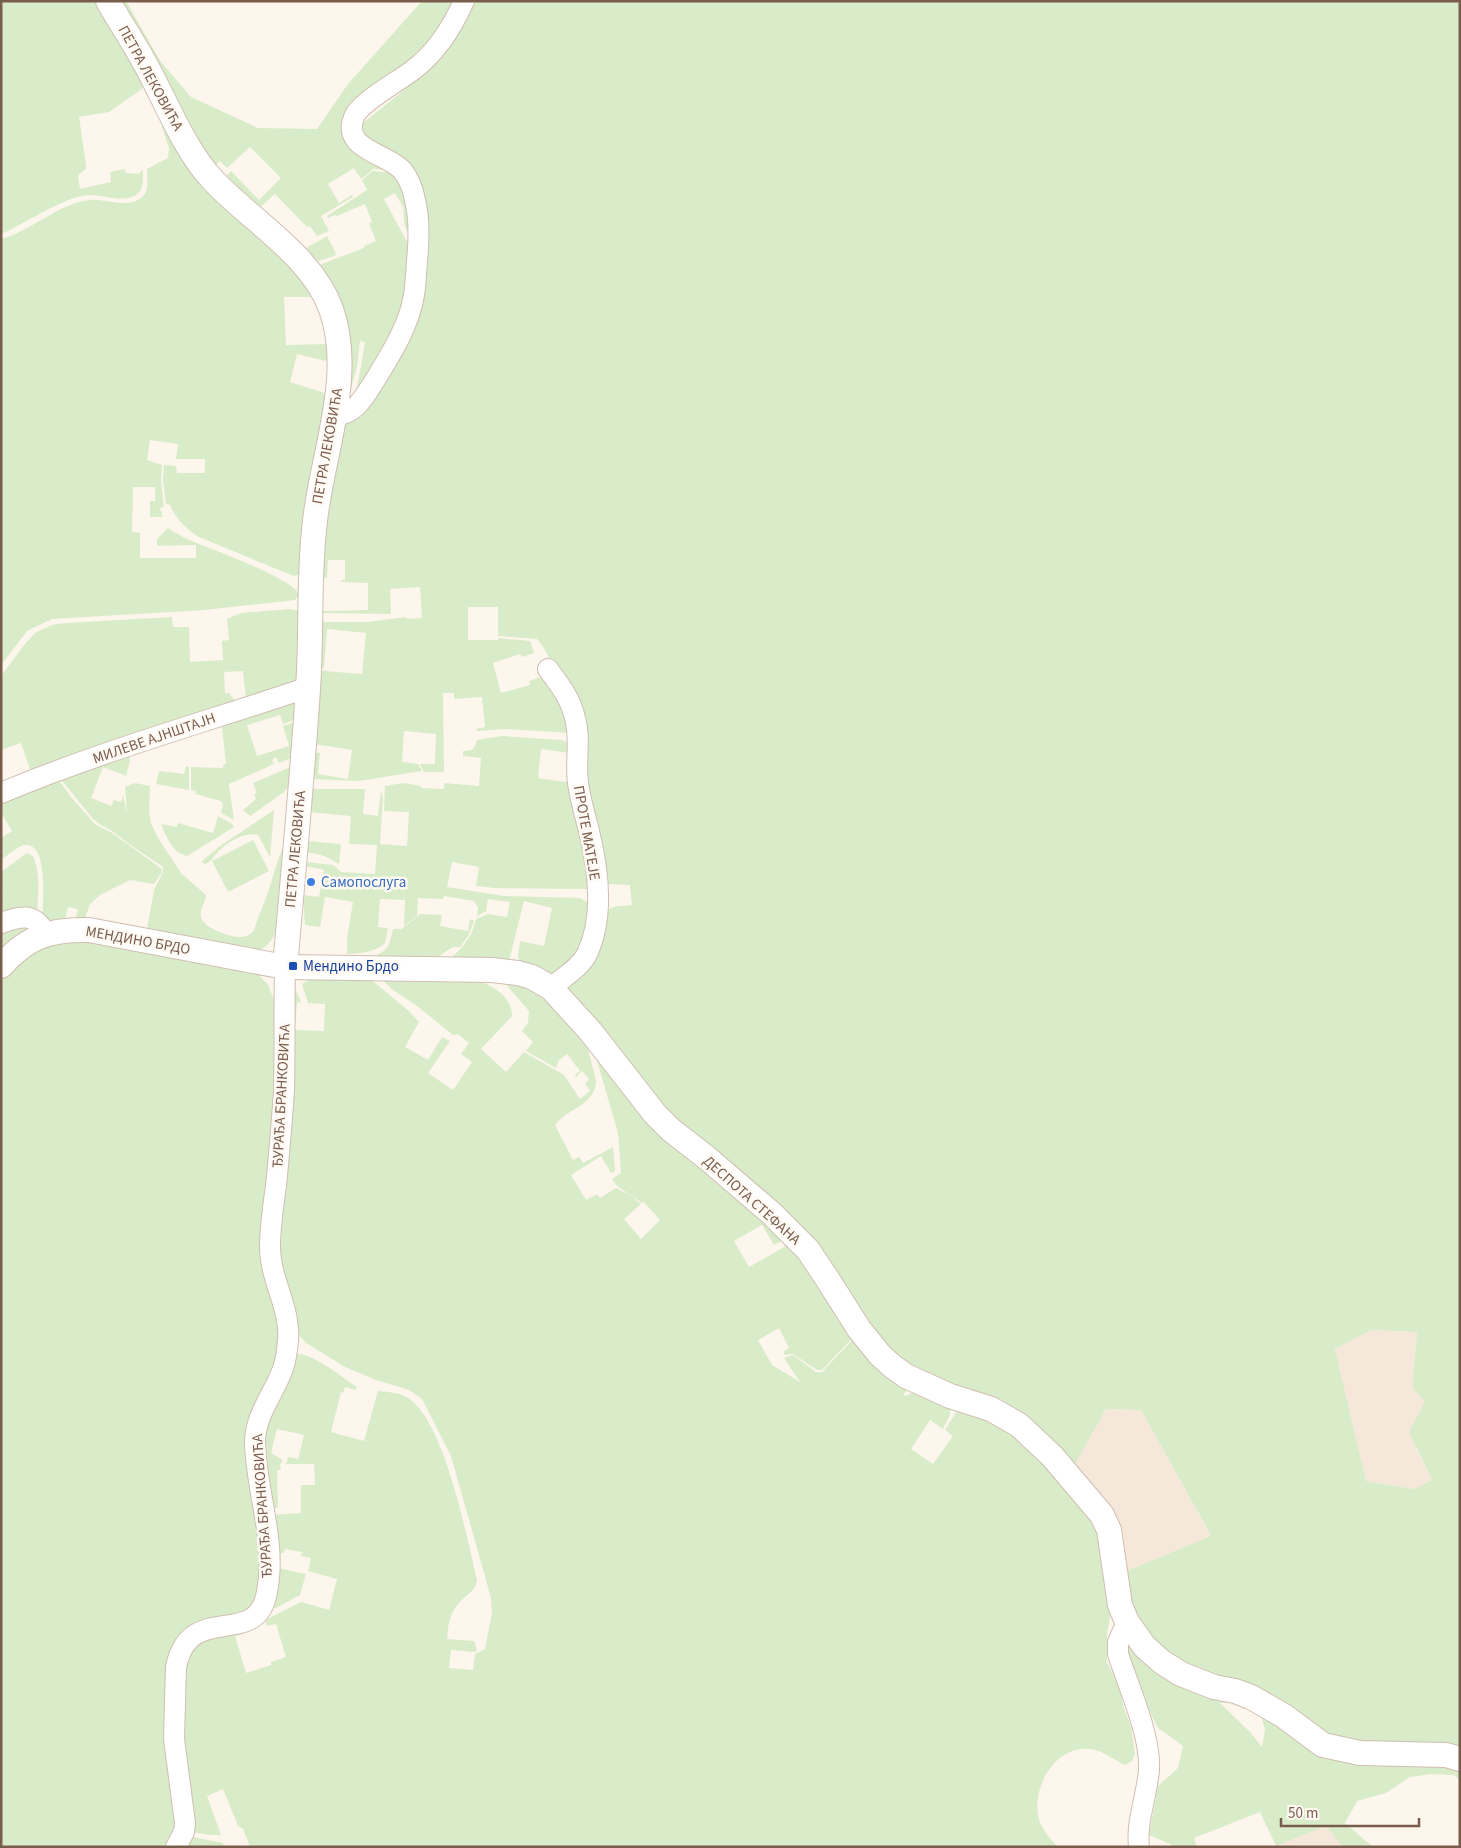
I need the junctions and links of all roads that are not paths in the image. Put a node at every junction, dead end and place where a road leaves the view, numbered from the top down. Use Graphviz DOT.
graph roads {
  1 [pos="108,1"];
  2 [pos="464,1"];
  3 [pos="335,415"];
  4 [pos="548,669"];
  5 [pos="309,687"];
  6 [pos="1,793"];
  7 [pos="1,923"];
  8 [pos="45,934"];
  9 [pos="1,966"];
  10 [pos="285,967"];
  11 [pos="551,988"];
  12 [pos="1127,1622"];
  13 [pos="1460,1759"];
  14 [pos="176,1847"];
  15 [pos="1139,1847"];
  1 -- 3 [label="street, ПЕТРА ЛЕКОВИЋА"];
  2 -- 3 [label="street"];
  3 -- 5 [label="street, ПЕТРА ЛЕКОВИЋА"];
  4 -- 11 [label="street, ПРОТЕ МАТЕЈЕ"];
  5 -- 6 [label="street, МИЛЕВЕ АЈНШТАЈН"];
  5 -- 10 [label="street, ПЕТРА ЛЕКОВИЋА"];
  7 -- 8 [label="street"];
  8 -- 9 [label="street, МЕНДИНО БРДО"];
  8 -- 10 [label="street, МЕНДИНО БРДО"];
  10 -- 11 [label="street, ДЕСПОТА СТЕФАНА"];
  10 -- 14 [label="street, ЂУРАЂА БРАНКОВИЋА"];
  11 -- 12 [label="street, ДЕСПОТА СТЕФАНА"];
  12 -- 13 [label="street, ДЕСПОТА СТЕФАНА"];
  12 -- 15 [label="street"];
}
